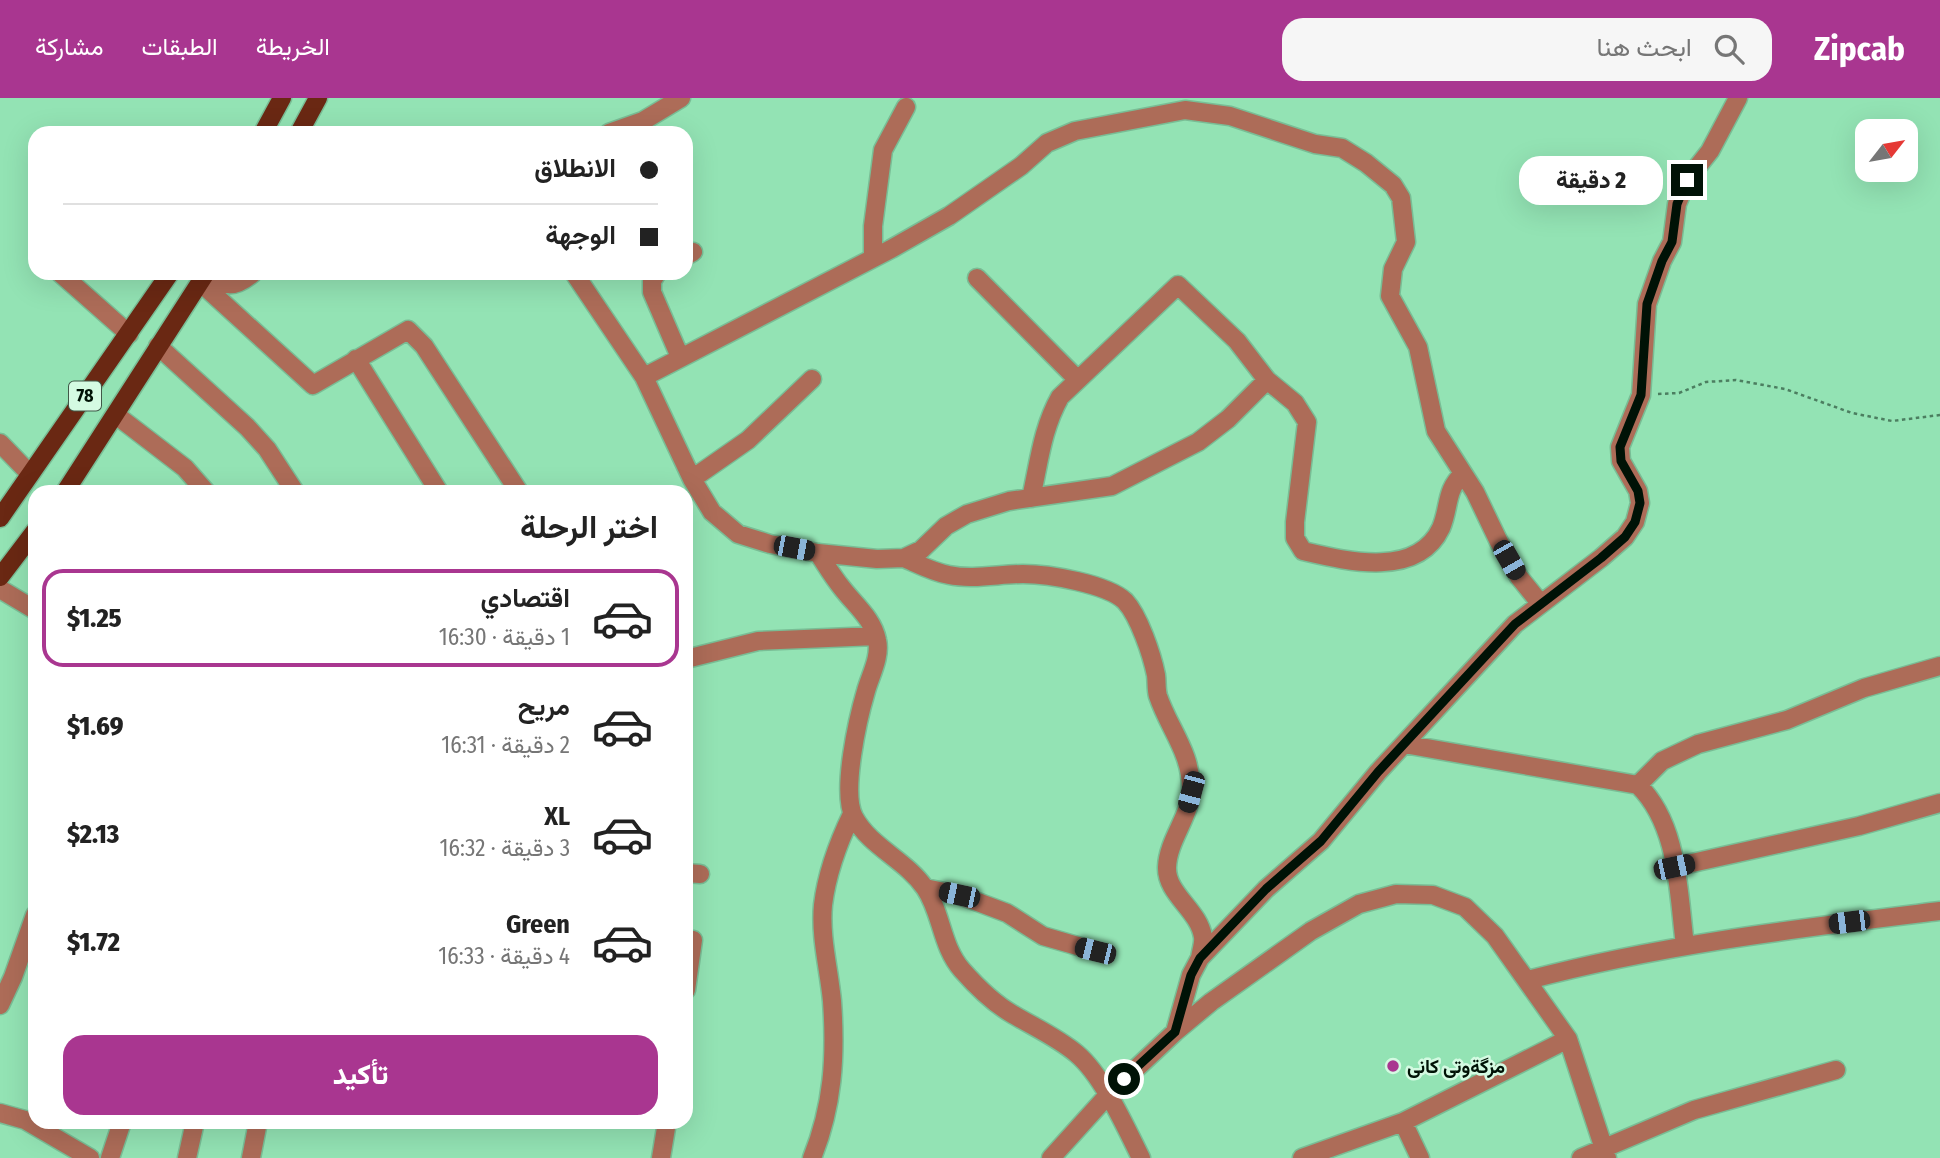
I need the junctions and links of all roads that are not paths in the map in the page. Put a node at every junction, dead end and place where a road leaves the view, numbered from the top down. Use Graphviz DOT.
graph roads {
  1 [pos="282,98"];
  2 [pos="318,98"];
  3 [pos="681,98"];
  4 [pos="1738,98"];
  5 [pos="906,107"];
  6 [pos="268,126"];
  7 [pos="303,126"];
  8 [pos="629,126"];
  9 [pos="873,258"];
  10 [pos="977,278"];
  11 [pos="68,280"];
  12 [pos="165,280"];
  13 [pos="202,280"];
  14 [pos="209,280"];
  15 [pos="216,280"];
  16 [pos="245,280"];
  17 [pos="578,280"];
  18 [pos="653,280"];
  19 [pos="129,334"];
  20 [pos="158,346"];
  21 [pos="680,357"];
  22 [pos="356,359"];
  23 [pos="644,377"];
  24 [pos="812,379"];
  25 [pos="1077,379"];
  26 [pos="1267,380"];
  27 [pos="116,415"];
  28 [pos="0,443"];
  29 [pos="30,474"];
  30 [pos="1464,474"];
  31 [pos="692,479"];
  32 [pos="70,485"];
  33 [pos="200,485"];
  34 [pos="290,485"];
  35 [pos="435,485"];
  36 [pos="514,485"];
  37 [pos="1031,498"];
  38 [pos="0,518"];
  39 [pos="28,540"];
  40 [pos="818,553"];
  41 [pos="904,558"];
  42 [pos="0,577"];
  43 [pos="0,589"];
  44 [pos="1541,603"];
  45 [pos="28,606"];
  46 [pos="876,636"];
  47 [pos="693,657"];
  48 [pos="1940,666"];
  49 [pos="1404,744"];
  50 [pos="1638,785"];
  51 [pos="1940,803"];
  52 [pos="852,814"];
  53 [pos="1674,867"];
  54 [pos="925,888"];
  55 [pos="1940,911"];
  56 [pos="28,935"];
  57 [pos="694,940"];
  58 [pos="1685,945"];
  59 [pos="693,946"];
  60 [pos="1095,951"];
  61 [pos="1200,958"];
  62 [pos="1528,980"];
  63 [pos="0,1006"];
  64 [pos="1175,1032"];
  65 [pos="1568,1039"];
  66 [pos="1836,1070"];
  67 [pos="1108,1095"];
  68 [pos="0,1113"];
  69 [pos="28,1122"];
  70 [pos="1404,1122"];
  71 [pos="40,1129"];
  72 [pos="120,1129"];
  73 [pos="193,1129"];
  74 [pos="257,1129"];
  75 [pos="666,1129"];
  76 [pos="1605,1152"];
  77 [pos="90,1158"];
  78 [pos="110,1158"];
  79 [pos="187,1158"];
  80 [pos="251,1158"];
  81 [pos="661,1158"];
  82 [pos="811,1158"];
  83 [pos="1051,1158"];
  84 [pos="1141,1158"];
  85 [pos="1301,1158"];
  86 [pos="1420,1158"];
  87 [pos="1581,1158"];
  1 -- 6 [label="main road"];
  2 -- 7 [label="main road"];
  3 -- 8 [label="street"];
  4 -- 44 [label="street"];
  5 -- 9 [label="street"];
  9 -- 21 [label="street"];
  9 -- 30 [label="street"];
  10 -- 25 [label="street"];
  11 -- 19 [label="street"];
  12 -- 19 [label="main road, 78"];
  13 -- 20 [label="main road, 78"];
  14 -- 22 [label="street"];
  15 -- 16 [label="street"];
  17 -- 23 [label="street"];
  18 -- 21 [label="street"];
  19 -- 29 [label="main road, 78"];
  20 -- 27 [label="main road, 78"];
  20 -- 34 [label="street"];
  21 -- 23 [label="street"];
  22 -- 35 [label="street"];
  22 -- 36 [label="street"];
  23 -- 31 [label="street"];
  24 -- 31 [label="street"];
  25 -- 26 [label="street"];
  25 -- 37 [label="street"];
  26 -- 30 [label="street"];
  26 -- 37 [label="street"];
  27 -- 32 [label="main road, 78"];
  27 -- 33 [label="street"];
  28 -- 29 [label="street"];
  29 -- 38 [label="main road, 78"];
  30 -- 44 [label="street"];
  31 -- 40 [label="street"];
  37 -- 41 [label="street"];
  39 -- 42 [label="main road"];
  40 -- 41 [label="street"];
  40 -- 46 [label="street"];
  41 -- 61 [label="street"];
  43 -- 45 [label="street"];
  44 -- 49 [label="street"];
  46 -- 47 [label="street"];
  46 -- 52 [label="street"];
  48 -- 50 [label="street"];
  49 -- 50 [label="street"];
  49 -- 61 [label="street"];
  50 -- 53 [label="street"];
  51 -- 53 [label="street"];
  52 -- 54 [label="street"];
  52 -- 82 [label="street"];
  53 -- 58 [label="street"];
  54 -- 60 [label="street"];
  54 -- 67 [label="street"];
  55 -- 58 [label="street"];
  56 -- 63 [label="street"];
  57 -- 59 [label="street"];
  58 -- 62 [label="street"];
  61 -- 64 [label="street"];
  62 -- 64 [label="street"];
  62 -- 65 [label="street"];
  64 -- 67 [label="street"];
  65 -- 70 [label="street"];
  65 -- 76 [label="street"];
  66 -- 76 [label="street"];
  67 -- 83 [label="street"];
  67 -- 84 [label="street"];
  68 -- 69 [label="street"];
  70 -- 85 [label="street"];
  70 -- 86 [label="street"];
  71 -- 77 [label="street"];
  72 -- 78 [label="street"];
  73 -- 79 [label="street"];
  74 -- 80 [label="street"];
  75 -- 81 [label="street"];
  76 -- 87 [label="street"];
}
